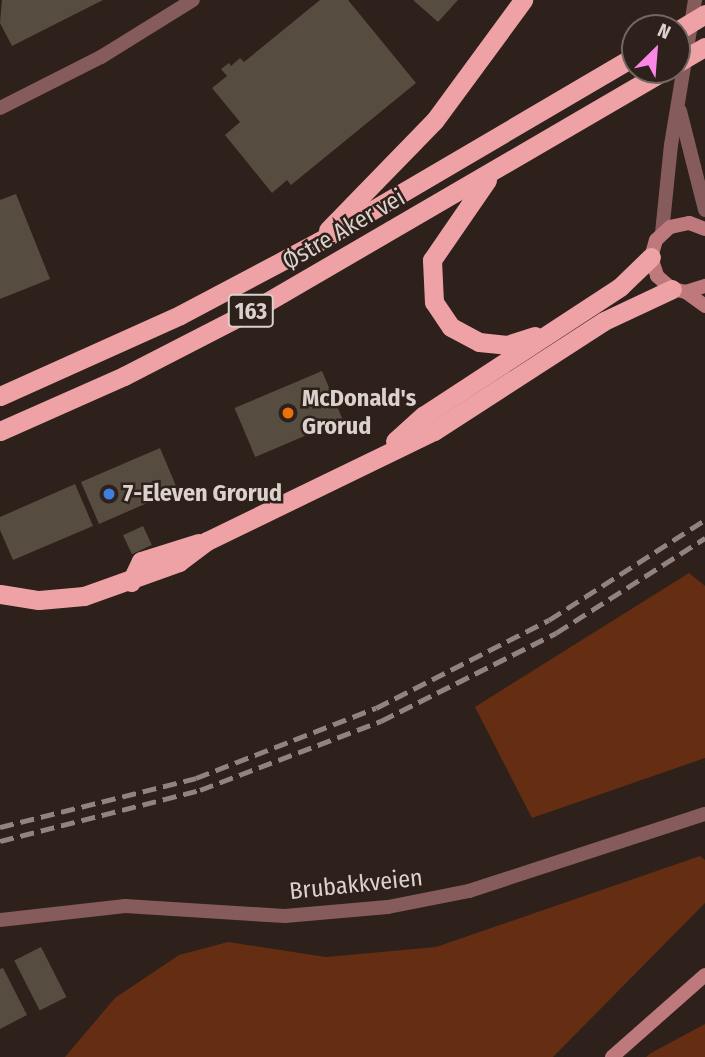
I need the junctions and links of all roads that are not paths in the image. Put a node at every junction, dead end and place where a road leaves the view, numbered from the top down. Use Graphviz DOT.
graph roads {
  1 [pos="193,0"];
  2 [pos="523,0"];
  3 [pos="695,0"];
  4 [pos="621,65"];
  5 [pos="641,84"];
  6 [pos="679,107"];
  7 [pos="0,108"];
  8 [pos="492,172"];
  9 [pos="705,210"];
  10 [pos="705,229"];
  11 [pos="662,233"];
  12 [pos="318,242"];
  13 [pos="651,257"];
  14 [pos="705,286"];
  15 [pos="680,291"];
  16 [pos="705,306"];
  17 [pos="550,332"];
  18 [pos="0,396"];
  19 [pos="0,431"];
  20 [pos="382,454"];
  21 [pos="0,594"];
  22 [pos="705,814"];
  23 [pos="0,920"];
  24 [pos="705,975"];
  25 [pos="612,1057"];
  1 -- 7 [label="street"];
  2 -- 12 [label="highway, 163"];
  3 -- 6 [label="street"];
  4 -- 12 [label="highway, Østre Aker vei / 163"];
  5 -- 8 [label="highway, Østre Aker vei / 163"];
  6 -- 9 [label="street"];
  6 -- 11 [label="street"];
  8 -- 17 [label="highway, 163"];
  8 -- 19 [label="highway, Østre Aker vei / 163"];
  10 -- 11 [label="main road"];
  11 -- 13 [label="main road"];
  12 -- 18 [label="highway, Østre Aker vei / 163"];
  13 -- 15 [label="main road"];
  13 -- 17 [label="highway, 163"];
  14 -- 15 [label="main road"];
  15 -- 16 [label="main road"];
  15 -- 20 [label="highway, 163"];
  17 -- 20 [label="highway, 163"];
  20 -- 21 [label="highway, 163"];
  22 -- 23 [label="street, Brubakkveien"];
  24 -- 25 [label="main road"];
}
